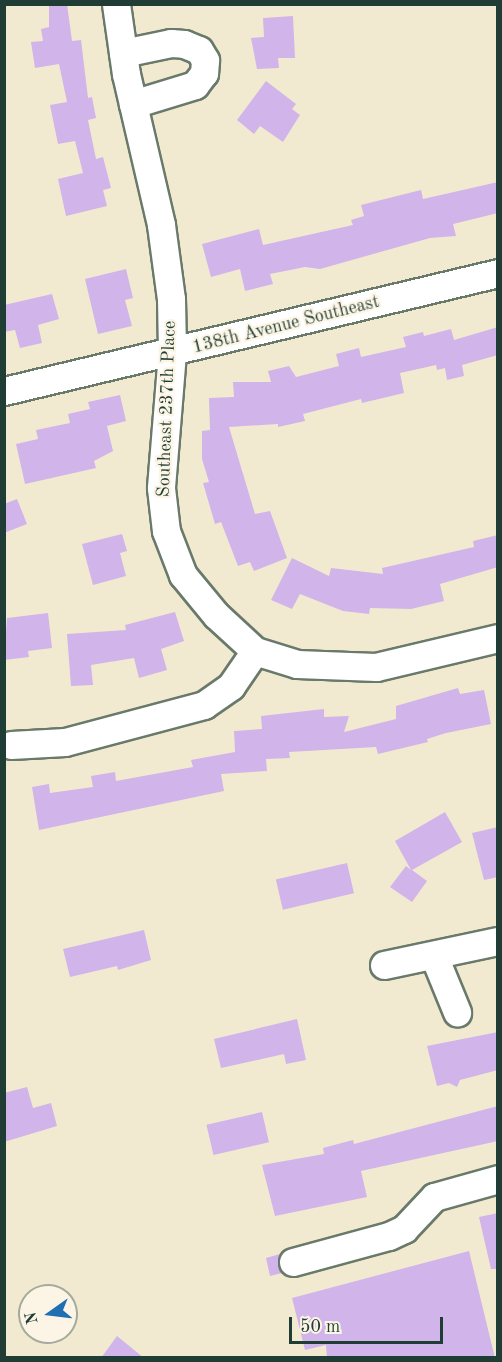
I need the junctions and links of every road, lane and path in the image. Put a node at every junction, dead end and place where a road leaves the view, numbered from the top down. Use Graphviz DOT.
graph roads {
  1 [pos="116,4"];
  2 [pos="123,53"];
  3 [pos="133,104"];
  4 [pos="498,273"];
  5 [pos="172,353"];
  6 [pos="4,391"];
  7 [pos="498,638"];
  8 [pos="255,651"];
  9 [pos="10,745"];
  10 [pos="498,941"];
  11 [pos="434,957"];
  12 [pos="384,965"];
  13 [pos="457,1012"];
  14 [pos="498,1179"];
  15 [pos="292,1262"];
  1 -- 2 [label="street, Southeast 237th Place"];
  2 -- 3 [label="street, Southeast 237th Place"];
  2 -- 3 [label="street"];
  3 -- 5 [label="street, Southeast 237th Place"];
  4 -- 5 [label="street, 138th Avenue Southeast"];
  5 -- 6 [label="street, 138th Avenue Southeast"];
  5 -- 8 [label="street, Southeast 237th Place"];
  7 -- 8 [label="street"];
  8 -- 9 [label="street"];
  10 -- 11 [label="street"];
  11 -- 12 [label="street"];
  11 -- 13 [label="street"];
  14 -- 15 [label="street"];
}
